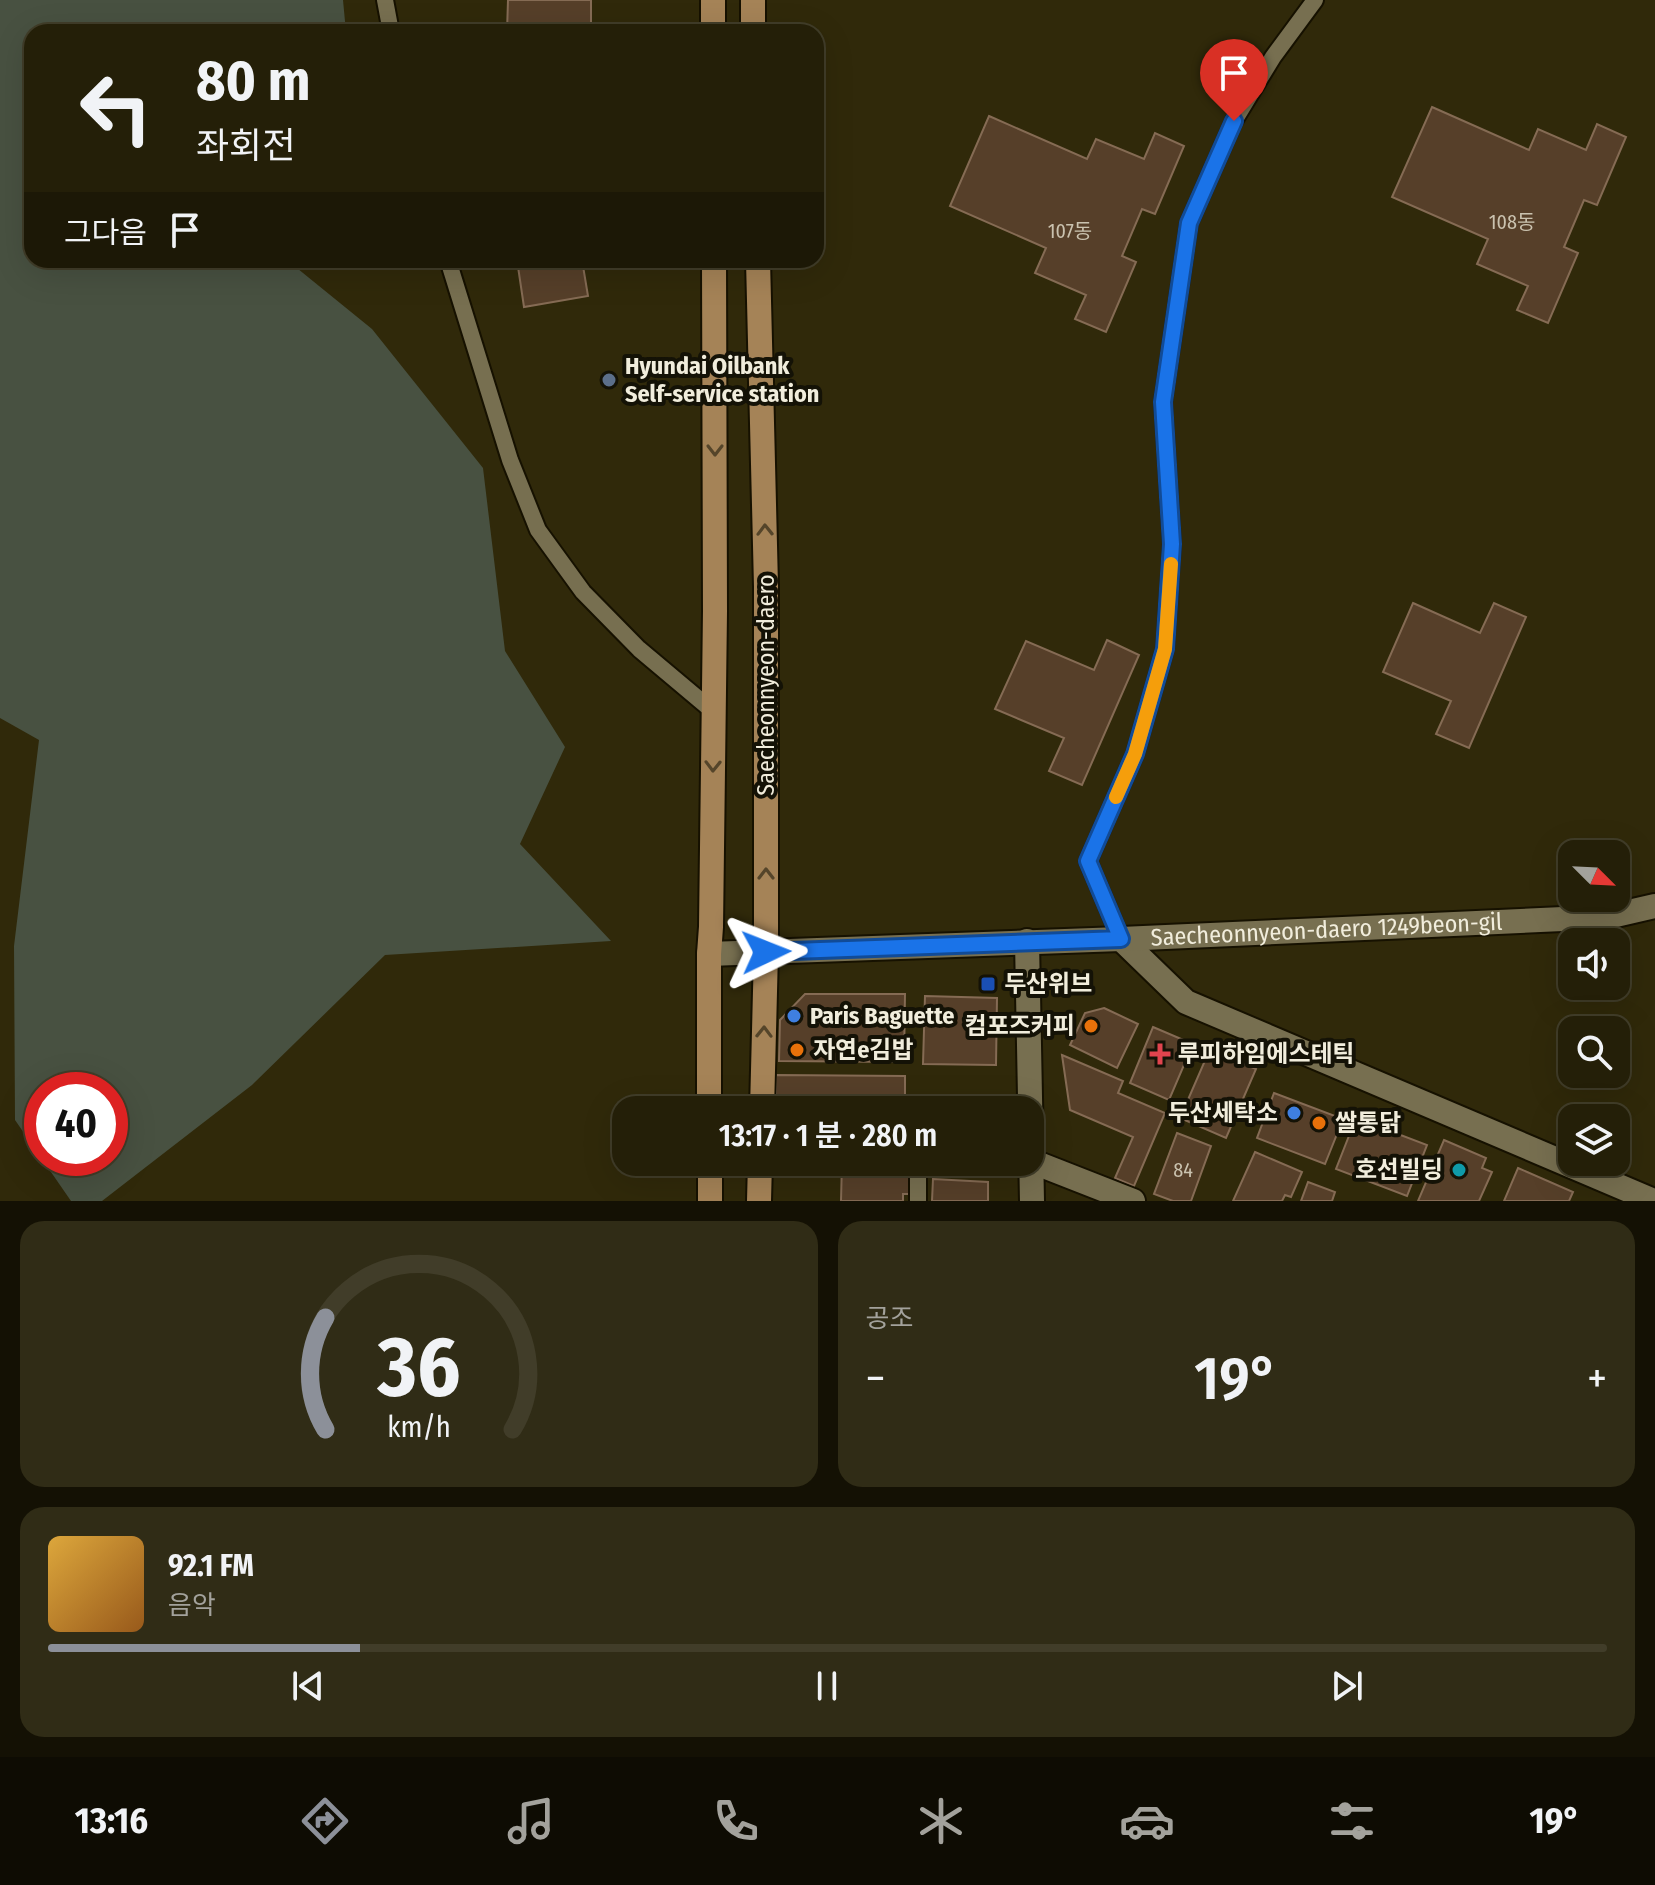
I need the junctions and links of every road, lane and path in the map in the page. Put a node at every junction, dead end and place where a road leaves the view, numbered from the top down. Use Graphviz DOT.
graph roads {
  1 [pos="385,0"];
  2 [pos="713,0"];
  3 [pos="753,0"];
  4 [pos="1315,0"];
  5 [pos="390,24"];
  6 [pos="713,24"];
  7 [pos="753,24"];
  8 [pos="450,268"];
  9 [pos="714,268"];
  10 [pos="758,268"];
  11 [pos="714,712"];
  12 [pos="1655,906"];
  13 [pos="1121,939"];
  14 [pos="1027,941"];
  15 [pos="766,952"];
  16 [pos="709,954"];
  17 [pos="709,1096"];
  18 [pos="762,1096"];
  19 [pos="1030,1096"];
  20 [pos="1044,1166"];
  21 [pos="710,1176"];
  22 [pos="760,1176"];
  23 [pos="918,1176"];
  24 [pos="1031,1176"];
  25 [pos="710,1201"];
  26 [pos="759,1201"];
  27 [pos="918,1201"];
  28 [pos="1032,1201"];
  29 [pos="1133,1201"];
  30 [pos="1654,1201"];
  1 -- 5 [label="lane"];
  2 -- 6 [label="main road"];
  3 -- 7 [label="main road"];
  4 -- 13 [label="lane"];
  8 -- 11 [label="lane"];
  9 -- 11 [label="main road, one-way"];
  15 -- 10 [label="main road, Saecheonnyeon-daero, one-way"];
  11 -- 16 [label="main road, one-way"];
  12 -- 13 [label="street, Saecheonnyeon-daero 1249beon-gil"];
  13 -- 14 [label="street, Saecheonnyeon-daero 1249beon-gil"];
  13 -- 30 [label="street"];
  14 -- 15 [label="street, Saecheonnyeon-daero 1249beon-gil"];
  14 -- 19 [label="street"];
  15 -- 16 [label="street, Saecheonnyeon-daero 1249beon-gil"];
  18 -- 15 [label="main road, Saecheonnyeon-daero, one-way"];
  16 -- 17 [label="main road"];
  20 -- 29 [label="street"];
  21 -- 25 [label="main road"];
  22 -- 26 [label="main road"];
  23 -- 27 [label="lane"];
  24 -- 28 [label="street"];
}
